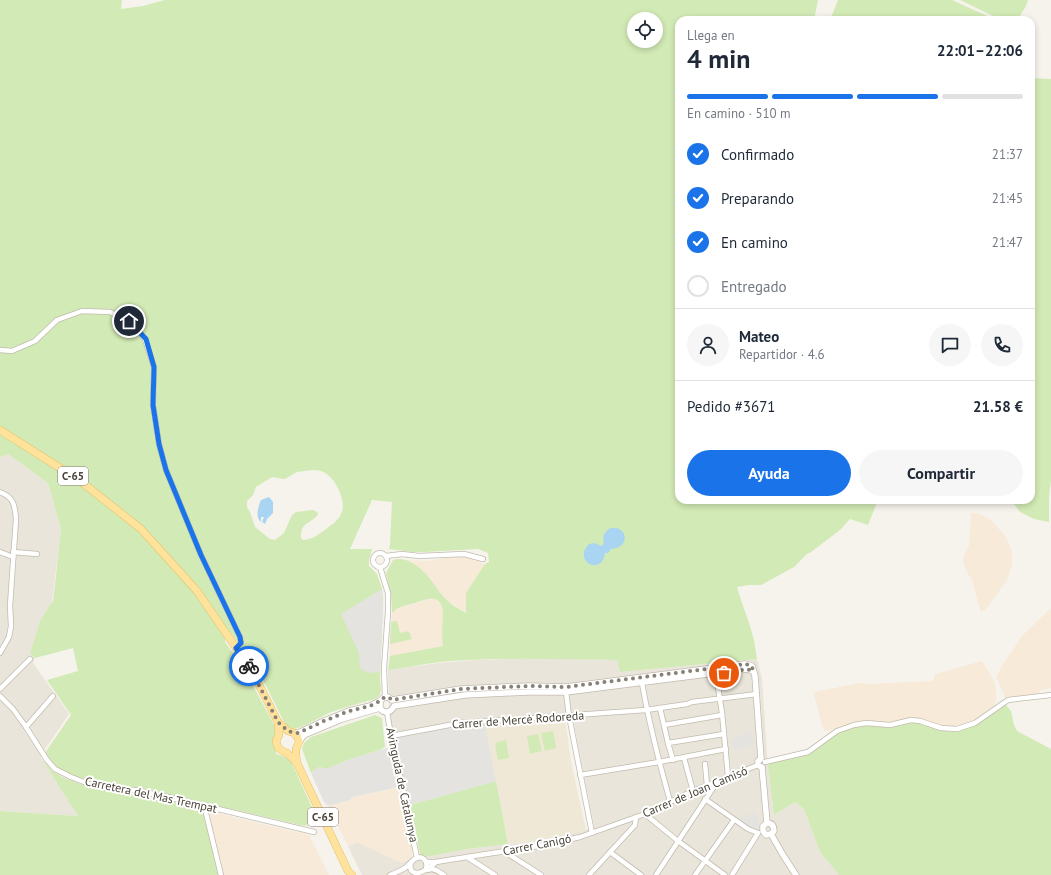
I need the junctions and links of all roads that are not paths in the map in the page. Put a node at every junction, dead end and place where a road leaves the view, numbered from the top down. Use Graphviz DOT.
graph roads {
  1 [pos="0,350"];
  2 [pos="0,430"];
  3 [pos="0,492"];
  4 [pos="0,552"];
  5 [pos="13,554"];
  6 [pos="37,554"];
  7 [pos="386,556"];
  8 [pos="483,559"];
  9 [pos="380,567"];
  10 [pos="236,648"];
  11 [pos="0,652"];
  12 [pos="30,659"];
  13 [pos="753,669"];
  14 [pos="716,674"];
  15 [pos="642,683"];
  16 [pos="0,689"];
  17 [pos="566,692"];
  18 [pos="757,694"];
  19 [pos="0,696"];
  20 [pos="52,696"];
  21 [pos="1051,696"];
  22 [pos="385,697"];
  23 [pos="720,698"];
  24 [pos="380,701"];
  25 [pos="393,703"];
  26 [pos="380,708"];
  27 [pos="660,708"];
  28 [pos="646,710"];
  29 [pos="388,712"];
  30 [pos="722,715"];
  31 [pos="569,716"];
  32 [pos="278,722"];
  33 [pos="664,725"];
  34 [pos="26,727"];
  35 [pos="291,732"];
  36 [pos="724,734"];
  37 [pos="279,735"];
  38 [pos="391,736"];
  39 [pos="668,742"];
  40 [pos="297,745"];
  41 [pos="726,749"];
  42 [pos="287,753"];
  43 [pos="684,758"];
  44 [pos="673,760"];
  45 [pos="659,762"];
  46 [pos="297,763"];
  47 [pos="762,763"];
  48 [pos="705,764"];
  49 [pos="580,775"];
  50 [pos="728,776"];
  51 [pos="717,782"];
  52 [pos="707,785"];
  53 [pos="693,791"];
  54 [pos="705,799"];
  55 [pos="670,801"];
  56 [pos="204,805"];
  57 [pos="645,814"];
  58 [pos="636,817"];
  59 [pos="734,820"];
  60 [pos="767,823"];
  61 [pos="314,832"];
  62 [pos="592,833"];
  63 [pos="761,833"];
  64 [pos="771,834"];
  65 [pos="678,841"];
  66 [pos="505,852"];
  67 [pos="610,852"];
  68 [pos="467,857"];
  69 [pos="417,858"];
  70 [pos="706,860"];
  71 [pos="426,862"];
  72 [pos="436,862"];
  73 [pos="411,863"];
  74 [pos="404,868"];
  75 [pos="411,869"];
  76 [pos="426,870"];
  77 [pos="349,874"];
  78 [pos="221,875"];
  79 [pos="390,875"];
  80 [pos="418,875"];
  81 [pos="444,875"];
  82 [pos="495,875"];
  83 [pos="542,875"];
  84 [pos="589,875"];
  85 [pos="641,875"];
  86 [pos="656,875"];
  87 [pos="695,875"];
  88 [pos="725,875"];
  89 [pos="732,875"];
  90 [pos="796,875"];
  1 -- 10 [label="street"];
  2 -- 10 [label="main road, C-65"];
  3 -- 5 [label="street"];
  4 -- 5 [label="street"];
  5 -- 6 [label="street"];
  5 -- 11 [label="street"];
  7 -- 8 [label="street"];
  7 -- 9 [label="street"];
  7 -- 9 [label="street"];
  9 -- 22 [label="street"];
  10 -- 32 [label="main road, C-65"];
  12 -- 16 [label="street"];
  13 -- 14 [label="street"];
  13 -- 18 [label="street"];
  13 -- 25 [label="street"];
  14 -- 15 [label="street"];
  14 -- 23 [label="street"];
  15 -- 17 [label="street"];
  15 -- 28 [label="street"];
  17 -- 25 [label="street"];
  17 -- 31 [label="street"];
  18 -- 23 [label="street, Carrer de Mercè Rodoreda"];
  18 -- 47 [label="street"];
  19 -- 34 [label="street, Carretera del Mas Trempat"];
  20 -- 34 [label="street"];
  21 -- 47 [label="street, Carrer de Joan Camisó"];
  22 -- 24 [label="street"];
  22 -- 25 [label="street"];
  23 -- 27 [label="street, Carrer de Mercè Rodoreda"];
  23 -- 30 [label="street"];
  24 -- 26 [label="street"];
  24 -- 35 [label="street"];
  25 -- 29 [label="street"];
  26 -- 29 [label="street"];
  26 -- 40 [label="street"];
  27 -- 28 [label="street, Carrer de Mercè Rodoreda"];
  27 -- 33 [label="street"];
  28 -- 31 [label="street, Carrer de Mercè Rodoreda"];
  28 -- 45 [label="street"];
  29 -- 38 [label="street, Avinguda de Catalunya"];
  30 -- 33 [label="street"];
  30 -- 36 [label="street"];
  31 -- 38 [label="street, Carrer de Mercè Rodoreda"];
  31 -- 49 [label="street"];
  32 -- 35 [label="main road, C-65"];
  32 -- 37 [label="main road, C-65"];
  33 -- 39 [label="street"];
  34 -- 56 [label="street, Carretera del Mas Trempat"];
  35 -- 37 [label="main road"];
  35 -- 40 [label="main road"];
  36 -- 39 [label="street"];
  36 -- 41 [label="street"];
  37 -- 42 [label="main road"];
  38 -- 69 [label="street, Avinguda de Catalunya"];
  39 -- 44 [label="street"];
  40 -- 42 [label="main road"];
  40 -- 46 [label="main road, C-65"];
  41 -- 43 [label="street"];
  41 -- 50 [label="street"];
  42 -- 46 [label="main road, C-65"];
  43 -- 44 [label="street"];
  43 -- 53 [label="street"];
  44 -- 45 [label="street"];
  45 -- 49 [label="street"];
  45 -- 55 [label="street"];
  46 -- 77 [label="main road, C-65"];
  47 -- 50 [label="street, Carrer de Joan Camisó"];
  47 -- 60 [label="street"];
  48 -- 52 [label="street"];
  49 -- 62 [label="street"];
  50 -- 51 [label="street, Carrer de Joan Camisó"];
  51 -- 52 [label="street, Carrer de Joan Camisó"];
  51 -- 54 [label="street"];
  52 -- 53 [label="street, Carrer de Joan Camisó"];
  53 -- 55 [label="street, Carrer de Joan Camisó"];
  54 -- 59 [label="street"];
  54 -- 65 [label="street"];
  55 -- 57 [label="street, Carrer de Joan Camisó"];
  56 -- 61 [label="street, Carretera del Mas Trempat"];
  56 -- 78 [label="street"];
  57 -- 58 [label="street, Carrer de Joan Camisó"];
  57 -- 65 [label="street"];
  58 -- 62 [label="street, Carrer Canigó"];
  58 -- 67 [label="street, Carrer de Joan Camisó"];
  59 -- 63 [label="street"];
  59 -- 70 [label="street"];
  60 -- 63 [label="street"];
  60 -- 64 [label="street"];
  62 -- 66 [label="street, Carrer Canigó"];
  63 -- 64 [label="street"];
  63 -- 89 [label="street"];
  64 -- 90 [label="street"];
  65 -- 70 [label="street"];
  65 -- 86 [label="street"];
  66 -- 68 [label="street, Carrer Canigó"];
  66 -- 83 [label="street"];
  67 -- 84 [label="street, Carrer de Joan Camisó"];
  67 -- 85 [label="street"];
  68 -- 72 [label="street, Carrer Canigó"];
  68 -- 82 [label="street"];
  69 -- 71 [label="street, Carrer Canigó"];
  69 -- 73 [label="street"];
  70 -- 87 [label="street"];
  70 -- 88 [label="street"];
  71 -- 72 [label="street, Carrer Canigó"];
  71 -- 76 [label="street"];
  72 -- 76 [label="street, Carrer Canigó"];
  73 -- 74 [label="street"];
  73 -- 75 [label="street"];
  74 -- 75 [label="street, Carrer Canigó"];
  74 -- 79 [label="street"];
  75 -- 80 [label="street, Carrer Canigó"];
  76 -- 80 [label="street, Carrer Canigó"];
  76 -- 81 [label="street"];
}
